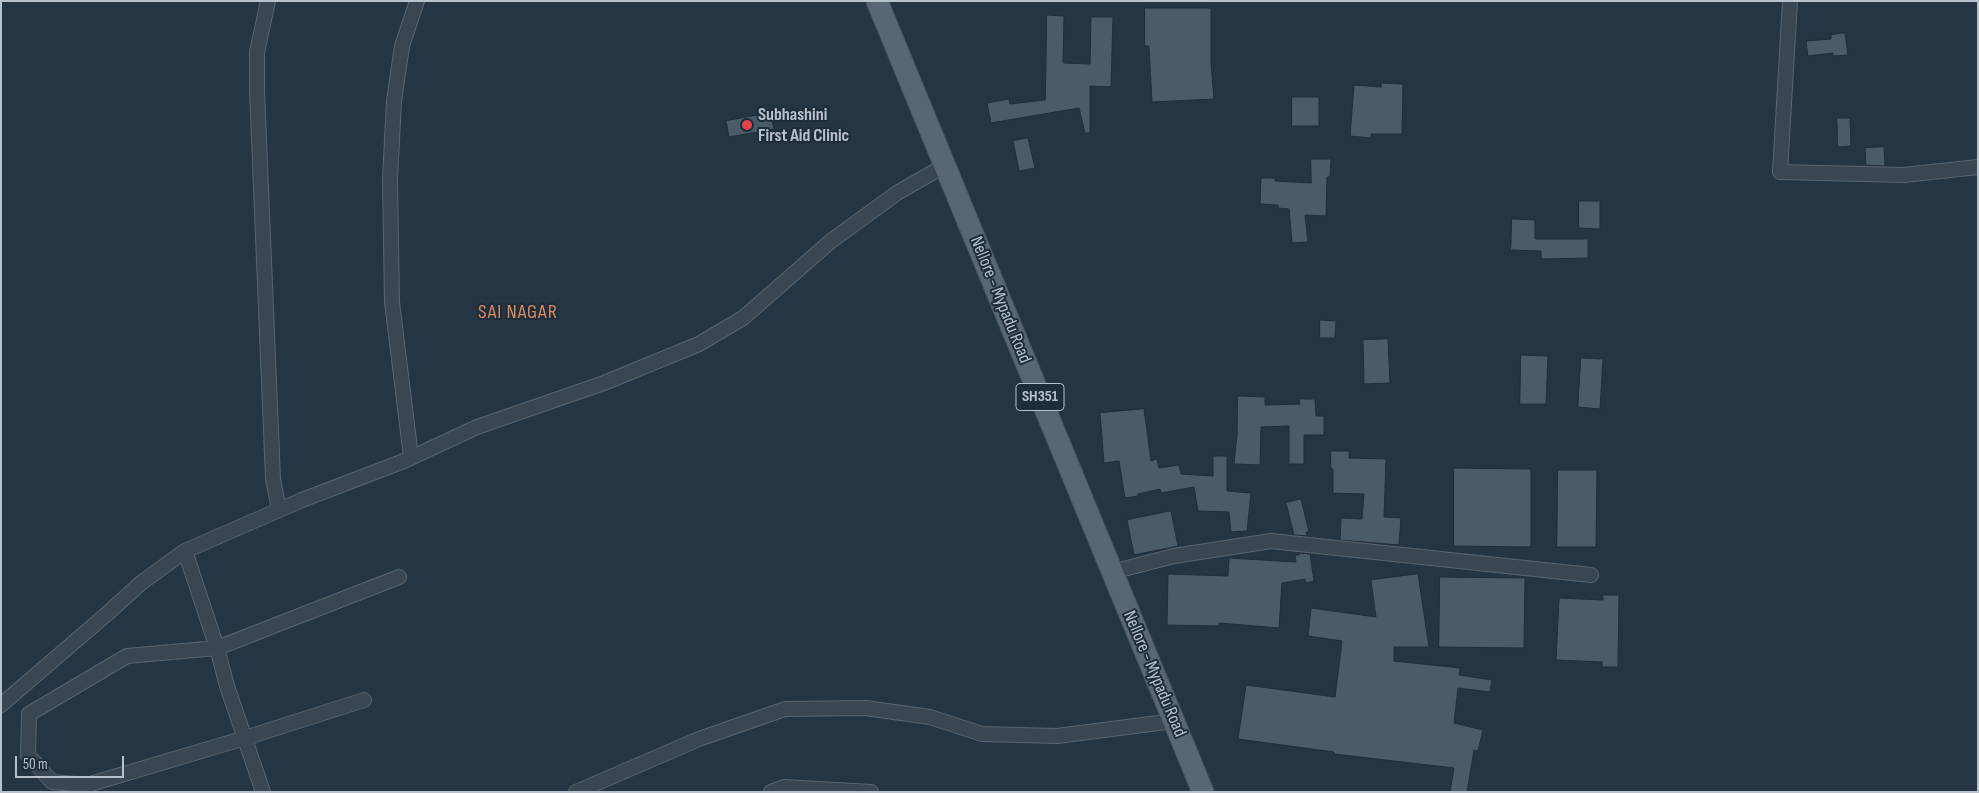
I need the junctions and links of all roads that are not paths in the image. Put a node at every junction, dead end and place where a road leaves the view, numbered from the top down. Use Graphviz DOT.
graph roads {
  1 [pos="268,1"];
  2 [pos="417,1"];
  3 [pos="877,1"];
  4 [pos="1790,1"];
  5 [pos="944,166"];
  6 [pos="1978,166"];
  7 [pos="411,457"];
  8 [pos="279,510"];
  9 [pos="185,552"];
  10 [pos="1112,572"];
  11 [pos="1591,575"];
  12 [pos="400,577"];
  13 [pos="217,648"];
  14 [pos="364,700"];
  15 [pos="1,705"];
  16 [pos="1174,721"];
  17 [pos="245,738"];
  18 [pos="264,792"];
  19 [pos="576,792"];
  20 [pos="771,792"];
  21 [pos="871,792"];
  22 [pos="1203,792"];
  1 -- 8 [label="street"];
  2 -- 7 [label="street"];
  3 -- 5 [label="main road, Nellore - Mypadu Road / SH351"];
  4 -- 6 [label="street"];
  5 -- 7 [label="street"];
  5 -- 10 [label="main road, Nellore - Mypadu Road / SH351"];
  7 -- 8 [label="street"];
  8 -- 9 [label="street"];
  9 -- 13 [label="street"];
  9 -- 15 [label="street"];
  10 -- 11 [label="street"];
  10 -- 16 [label="main road, Nellore - Mypadu Road / SH351"];
  12 -- 13 [label="street"];
  13 -- 17 [label="street"];
  13 -- 17 [label="street"];
  14 -- 17 [label="street"];
  16 -- 19 [label="street"];
  16 -- 22 [label="main road, Nellore - Mypadu Road / SH351"];
  17 -- 18 [label="street"];
  20 -- 21 [label="street"];
}
